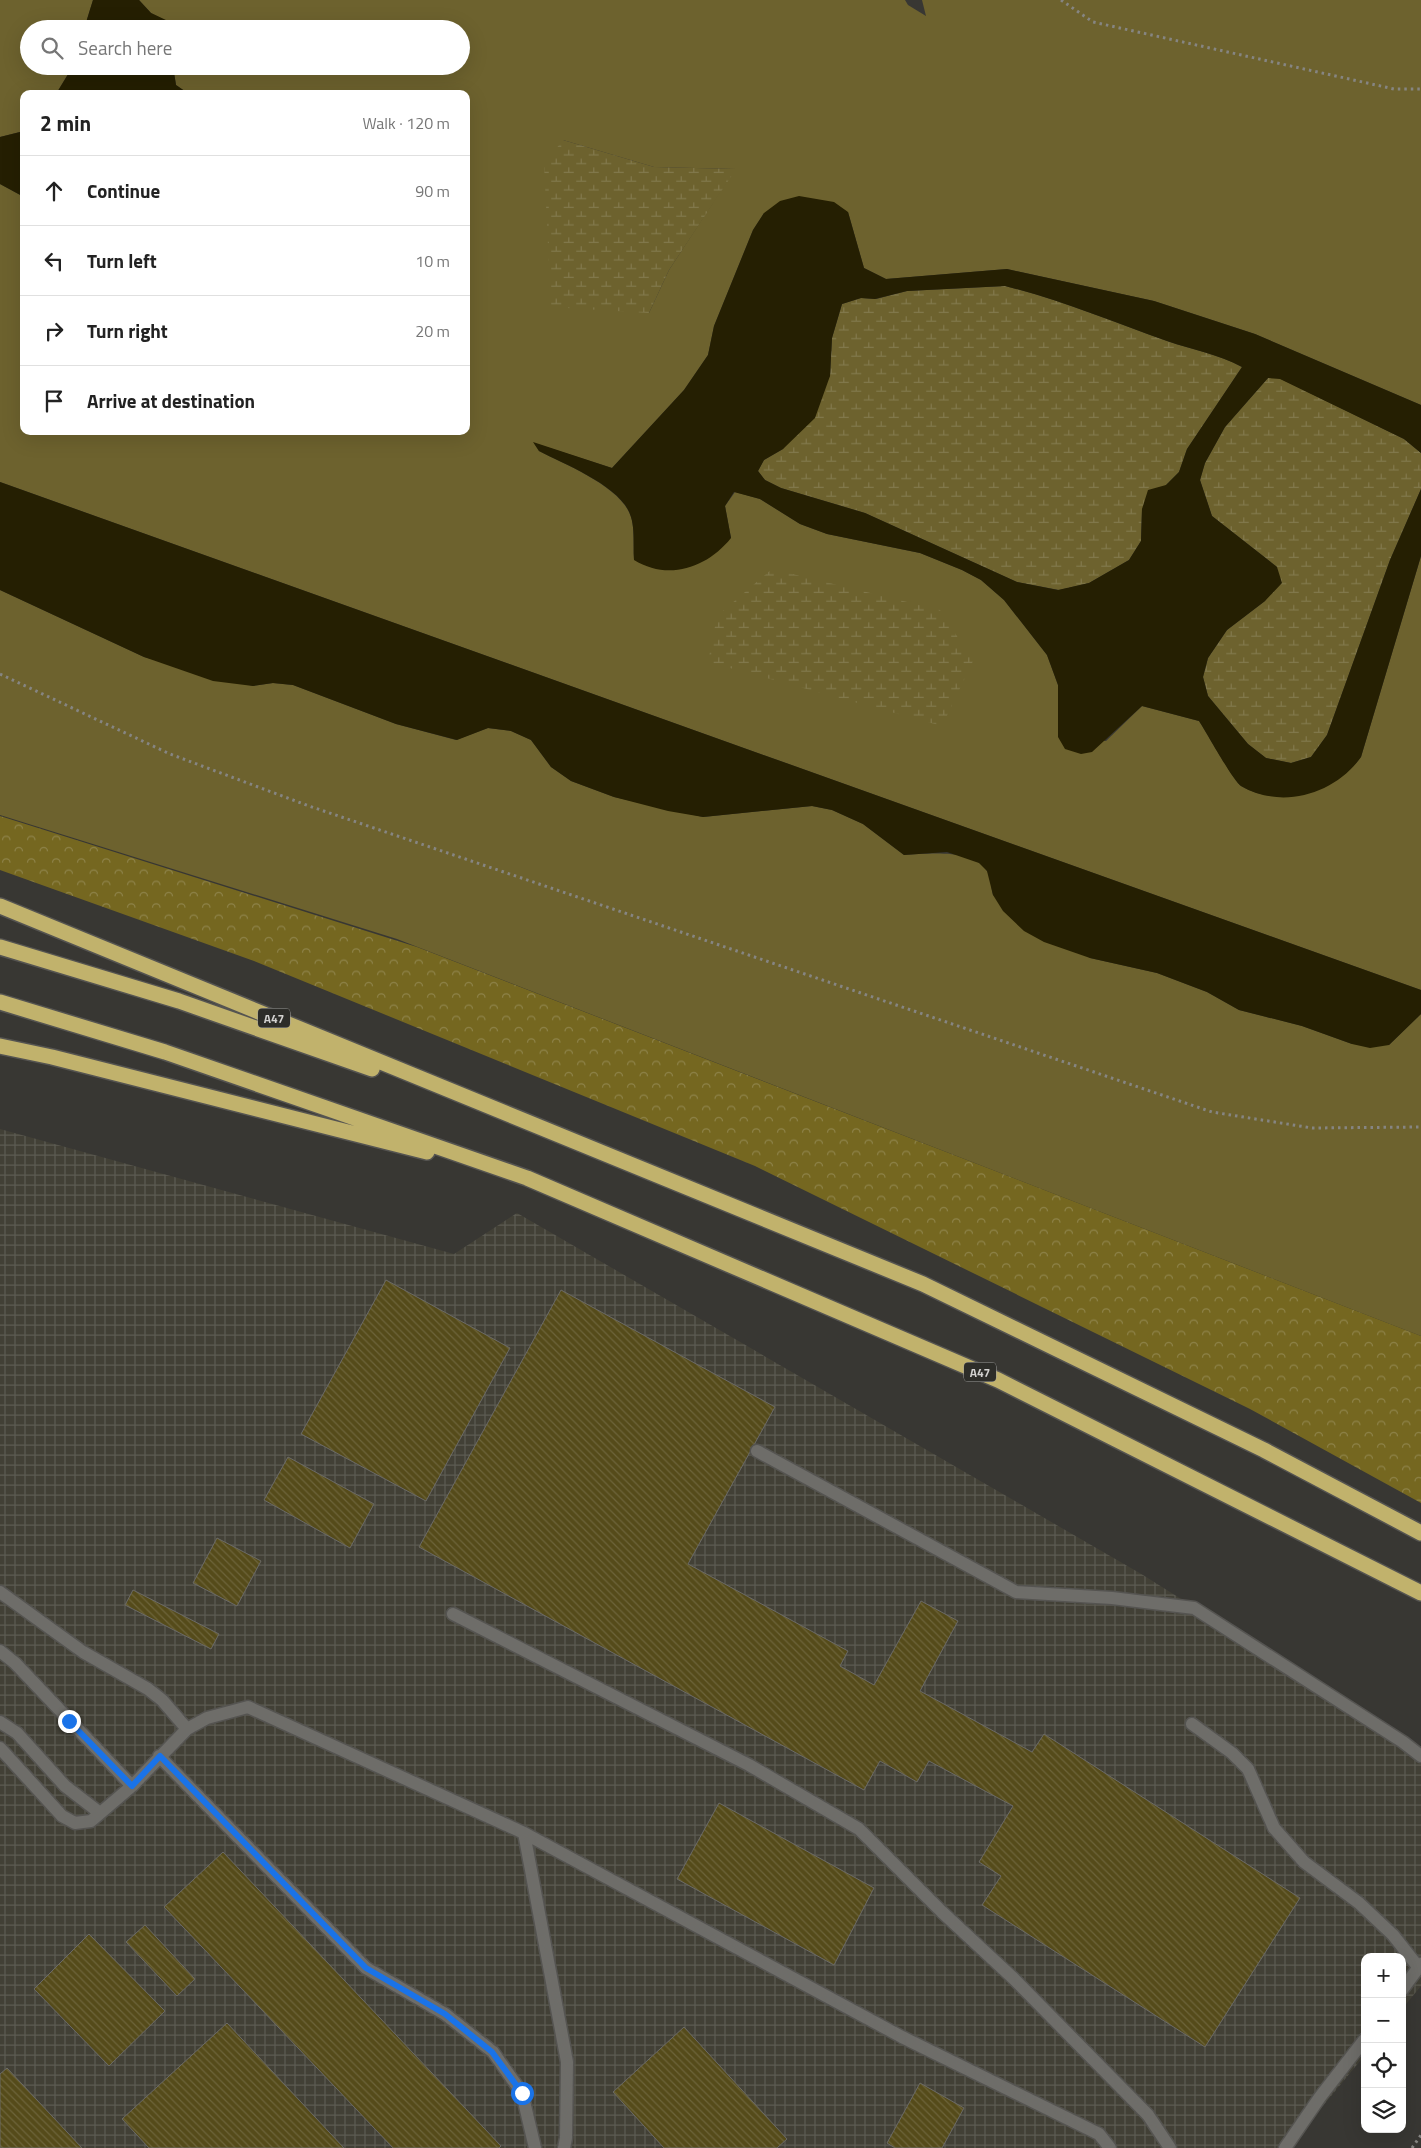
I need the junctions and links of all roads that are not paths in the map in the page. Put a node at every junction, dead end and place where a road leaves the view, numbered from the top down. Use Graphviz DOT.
graph roads {
  1 [pos="0,906"];
  2 [pos="0,947"];
  3 [pos="0,1002"];
  4 [pos="0,1046"];
  5 [pos="548,1131"];
  6 [pos="527,1178"];
  7 [pos="758,1451"];
  8 [pos="1421,1533"];
  9 [pos="0,1592"];
  10 [pos="1421,1593"];
  11 [pos="453,1614"];
  12 [pos="0,1651"];
  13 [pos="0,1722"];
  14 [pos="1192,1724"];
  15 [pos="188,1729"];
  16 [pos="0,1748"];
  17 [pos="160,1756"];
  18 [pos="1421,1756"];
  19 [pos="132,1786"];
  20 [pos="100,1813"];
  21 [pos="524,1834"];
  22 [pos="1420,1966"];
  23 [pos="1406,1985"];
  24 [pos="1362,2043"];
  25 [pos="535,2148"];
  26 [pos="564,2148"];
  27 [pos="1110,2148"];
  28 [pos="1170,2148"];
  29 [pos="1285,2148"];
  1 -- 5 [label="highway, A47"];
  2 -- 5 [label="highway, A47"];
  3 -- 6 [label="highway, A47"];
  4 -- 6 [label="highway, A47"];
  5 -- 8 [label="highway, A47"];
  6 -- 10 [label="highway, A47"];
  7 -- 18 [label="lane"];
  9 -- 15 [label="lane"];
  11 -- 28 [label="lane"];
  12 -- 19 [label="lane"];
  13 -- 20 [label="lane"];
  14 -- 22 [label="lane"];
  15 -- 17 [label="lane"];
  15 -- 21 [label="lane"];
  16 -- 20 [label="lane"];
  17 -- 19 [label="lane"];
  17 -- 25 [label="lane"];
  19 -- 20 [label="lane"];
  21 -- 26 [label="lane"];
  21 -- 27 [label="lane"];
  22 -- 23 [label="lane"];
  24 -- 29 [label="lane"];
}
